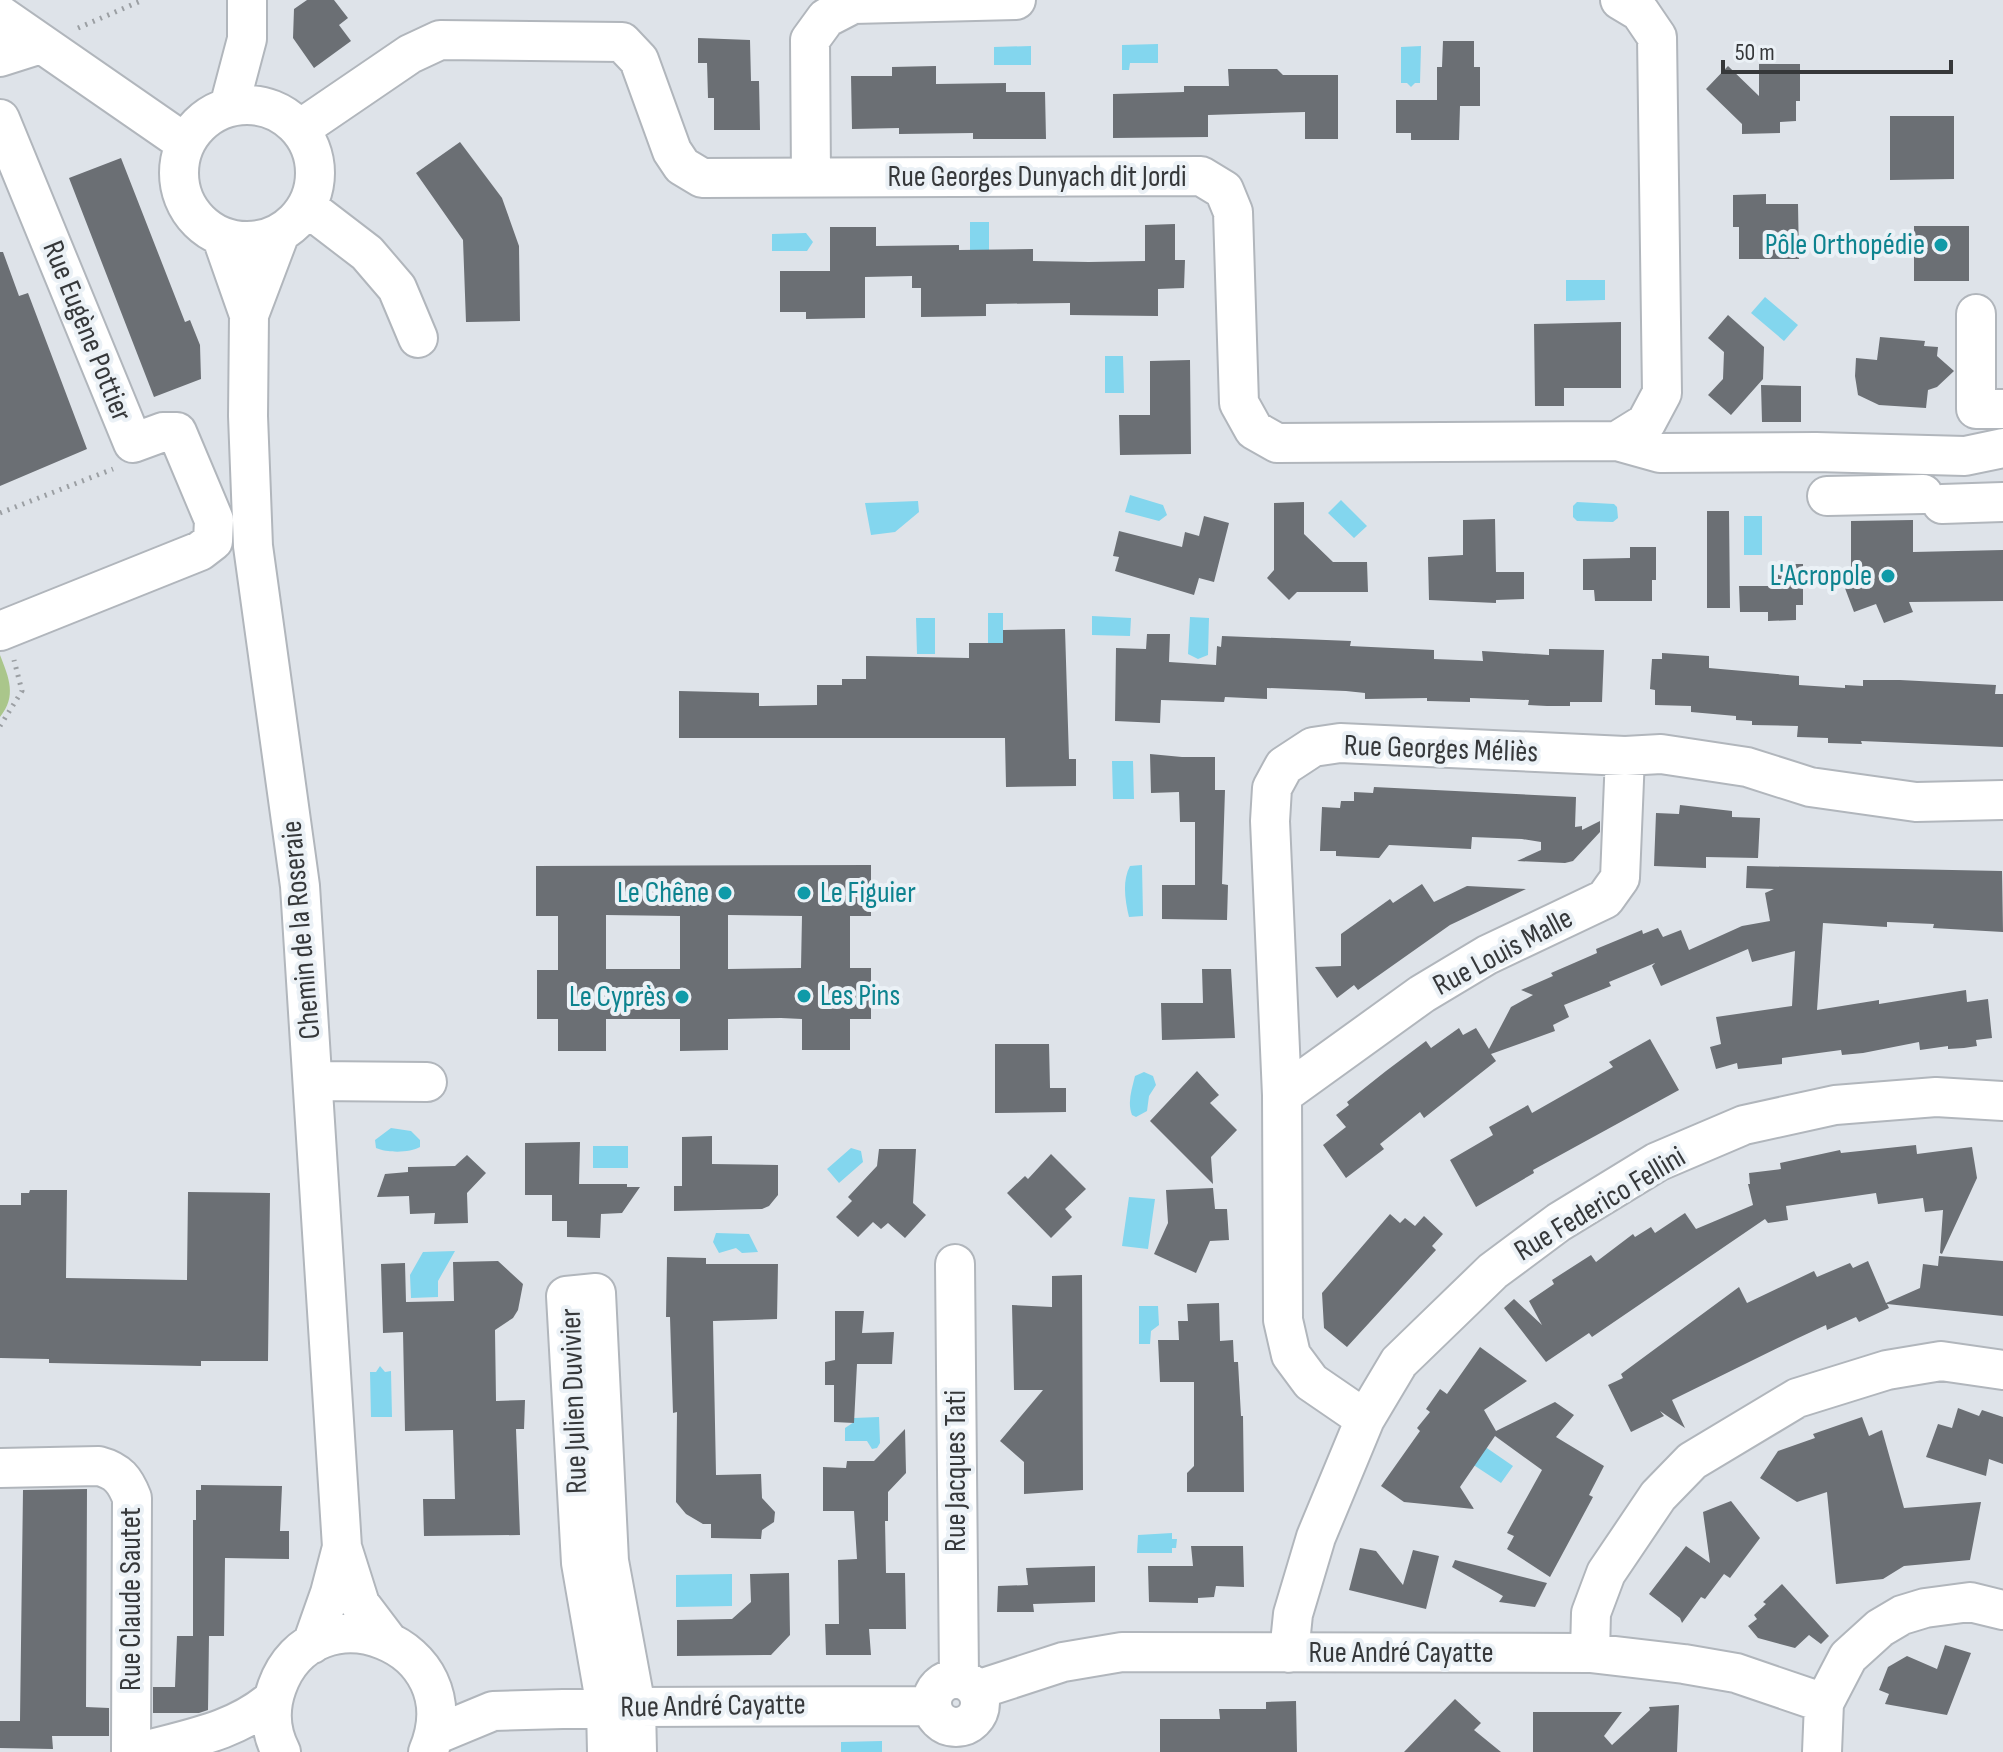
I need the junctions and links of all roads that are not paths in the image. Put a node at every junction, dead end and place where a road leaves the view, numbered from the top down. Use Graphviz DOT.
graph roads {
  1 [pos="247,0"];
  2 [pos="1016,0"];
  3 [pos="1620,0"];
  4 [pos="0,15"];
  5 [pos="247,39"];
  6 [pos="41,44"];
  7 [pos="0,57"];
  8 [pos="229,107"];
  9 [pos="268,108"];
  10 [pos="0,119"];
  11 [pos="300,129"];
  12 [pos="185,143"];
  13 [pos="811,177"];
  14 [pos="307,207"];
  15 [pos="280,233"];
  16 [pos="222,238"];
  17 [pos="1976,314"];
  18 [pos="249,315"];
  19 [pos="418,338"];
  20 [pos="2003,409"];
  21 [pos="1617,441"];
  22 [pos="2003,448"];
  23 [pos="1940,455"];
  24 [pos="1827,496"];
  25 [pos="2003,502"];
  26 [pos="1929,509"];
  27 [pos="3,630"];
  28 [pos="1625,756"];
  29 [pos="2003,800"];
  30 [pos="314,1081"];
  31 [pos="427,1082"];
  32 [pos="1282,1095"];
  33 [pos="2003,1101"];
  34 [pos="955,1264"];
  35 [pos="2003,1370"];
  36 [pos="1365,1419"];
  37 [pos="0,1468"];
  38 [pos="342,1547"];
  39 [pos="2003,1610"];
  40 [pos="388,1641"];
  41 [pos="312,1644"];
  42 [pos="1289,1653"];
  43 [pos="1590,1653"];
  44 [pos="968,1684"];
  45 [pos="433,1688"];
  46 [pos="273,1699"];
  47 [pos="1824,1703"];
  48 [pos="621,1707"];
  49 [pos="493,1711"];
  50 [pos="947,1728"];
  51 [pos="432,1744"];
  52 [pos="131,1752"];
  53 [pos="140,1752"];
  54 [pos="281,1752"];
  55 [pos="607,1752"];
  56 [pos="637,1752"];
  57 [pos="1822,1752"];
  1 -- 5 [label="street"];
  2 -- 13 [label="street"];
  3 -- 21 [label="street"];
  4 -- 6 [label="street"];
  5 -- 8 [label="street"];
  5 -- 9 [label="street"];
  6 -- 7 [label="street"];
  6 -- 12 [label="street"];
  8 -- 9 [label="street"];
  8 -- 12 [label="street"];
  9 -- 11 [label="street"];
  10 -- 27 [label="street, Rue Eugène Pottier"];
  11 -- 13 [label="street, Rue Georges Dunyach dit Jordi"];
  11 -- 14 [label="street"];
  12 -- 16 [label="street"];
  13 -- 21 [label="street, Rue Georges Dunyach dit Jordi"];
  14 -- 15 [label="street"];
  14 -- 19 [label="street"];
  15 -- 16 [label="street"];
  15 -- 18 [label="street, Chemin de la Roseraie"];
  16 -- 18 [label="street, Chemin de la Roseraie"];
  17 -- 20 [label="street"];
  18 -- 30 [label="street, Chemin de la Roseraie"];
  21 -- 23 [label="street, Rue Georges Dunyach dit Jordi"];
  22 -- 23 [label="street, Rue Georges Dunyach dit Jordi"];
  23 -- 26 [label="street"];
  24 -- 26 [label="street"];
  25 -- 26 [label="street"];
  28 -- 29 [label="street, Rue Georges Méliès"];
  28 -- 32 [label="street, Rue Louis Malle"];
  28 -- 32 [label="street, Rue Georges Méliès"];
  30 -- 31 [label="street"];
  30 -- 38 [label="street, Chemin de la Roseraie"];
  32 -- 36 [label="street, Rue Georges Méliès"];
  33 -- 36 [label="street, Rue Federico Fellini"];
  34 -- 44 [label="street, Rue Jacques Tati"];
  35 -- 43 [label="street"];
  36 -- 42 [label="street, Rue Federico Fellini"];
  37 -- 52 [label="street, Rue Claude Sautet"];
  38 -- 40 [label="street, Chemin de la Roseraie"];
  38 -- 41 [label="street, Chemin de la Roseraie"];
  39 -- 47 [label="street"];
  40 -- 41 [label="street"];
  40 -- 45 [label="street"];
  41 -- 46 [label="street"];
  42 -- 43 [label="street, Rue André Cayatte"];
  42 -- 44 [label="street, Rue André Cayatte"];
  43 -- 47 [label="street, Rue André Cayatte"];
  44 -- 50 [label="street, Rue Jacques Tati"];
  45 -- 49 [label="street, Rue André Cayatte"];
  45 -- 51 [label="street"];
  46 -- 53 [label="street"];
  46 -- 54 [label="street"];
  47 -- 57 [label="street"];
  48 -- 48 [label="street, Rue Julien Duvivier"];
  48 -- 49 [label="street, Rue André Cayatte"];
  48 -- 50 [label="street, Rue André Cayatte"];
  48 -- 55 [label="street"];
  48 -- 56 [label="street"];
  49 -- 51 [label="street, Rue André Cayatte"];
}
